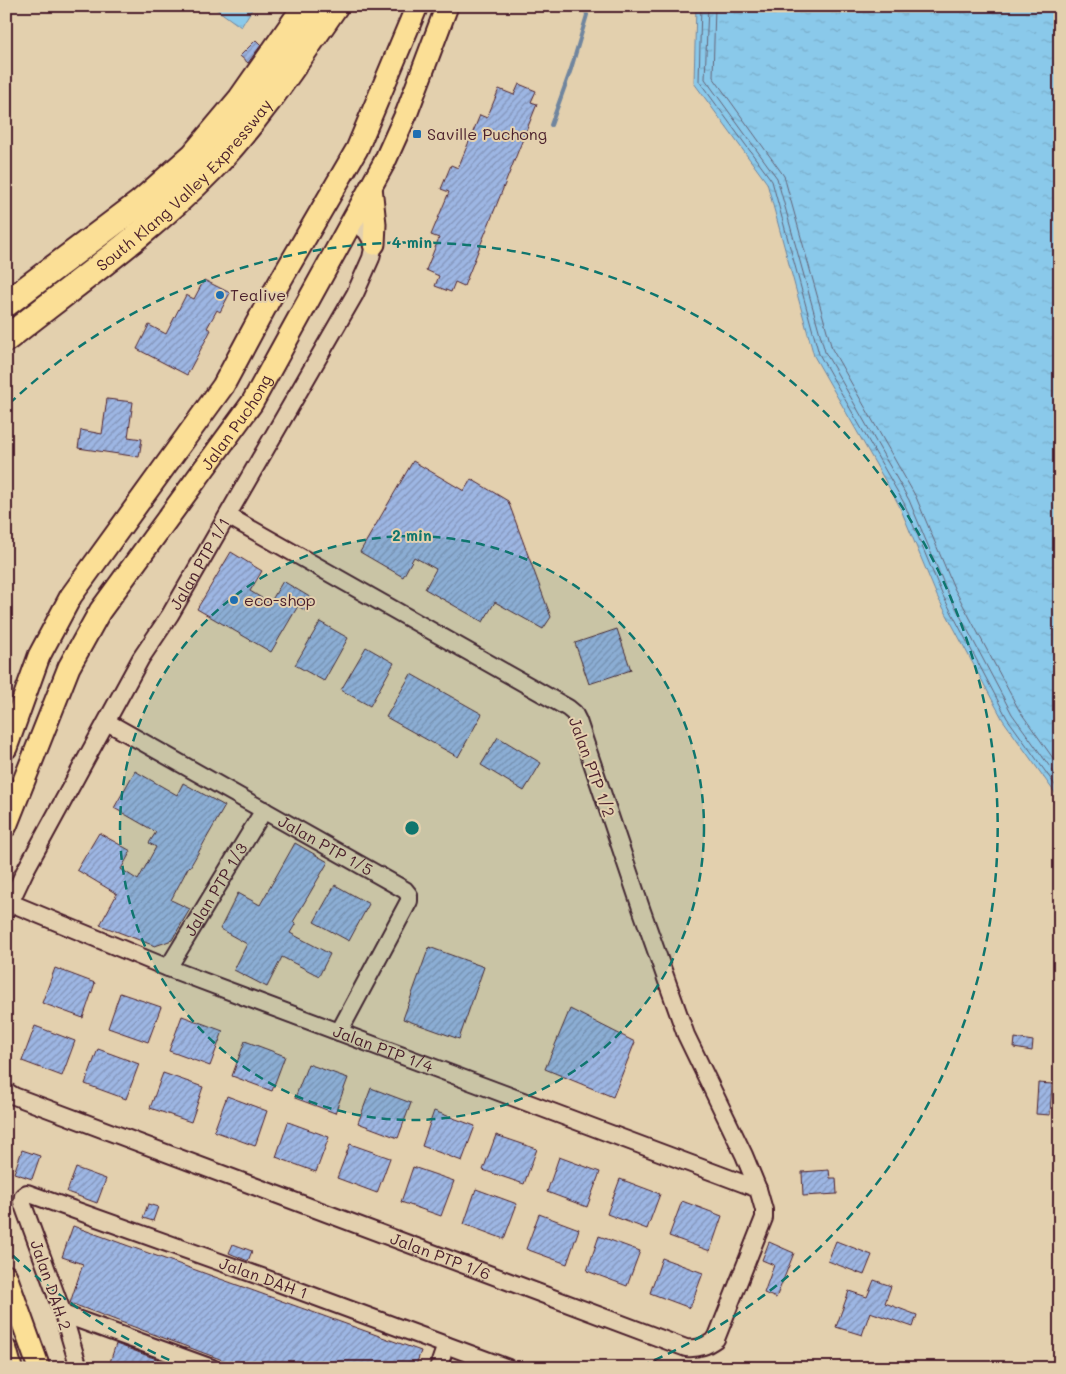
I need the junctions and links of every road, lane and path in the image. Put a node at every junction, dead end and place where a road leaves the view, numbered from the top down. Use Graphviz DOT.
graph roads {
  1 [pos="306,6"];
  2 [pos="335,6"];
  3 [pos="417,6"];
  4 [pos="447,6"];
  5 [pos="371,187"];
  6 [pos="352,222"];
  7 [pos="374,244"];
  8 [pos="268,302"];
  9 [pos="6,304"];
  10 [pos="6,339"];
  11 [pos="228,516"];
  12 [pos="107,722"];
  13 [pos="6,748"];
  14 [pos="264,810"];
  15 [pos="6,826"];
  16 [pos="7,904"];
  17 [pos="168,968"];
  18 [pos="340,1032"];
  19 [pos="10,1093"];
  20 [pos="758,1189"];
  21 [pos="22,1202"];
  22 [pos="6,1276"];
  23 [pos="63,1314"];
  24 [pos="446,1345"];
  25 [pos="6,1350"];
  26 [pos="11,1368"];
  27 [pos="39,1368"];
  28 [pos="79,1368"];
  29 [pos="212,1368"];
  30 [pos="438,1368"];
  31 [pos="508,1368"];
  1 -- 9 [label="highway, South Klang Valley Expressway"];
  2 -- 10 [label="highway, South Klang Valley Expressway"];
  3 -- 8 [label="main road, Jalan Puchong"];
  4 -- 5 [label="main road, Jalan Puchong"];
  5 -- 6 [label="main road, Jalan Puchong"];
  5 -- 7 [label="main road"];
  6 -- 7 [label="street"];
  6 -- 8 [label="main road"];
  6 -- 15 [label="main road, Jalan Puchong"];
  7 -- 11 [label="street, Jalan PTP 1/1"];
  8 -- 13 [label="main road, Jalan Puchong"];
  11 -- 12 [label="street, Jalan PTP 1/1"];
  11 -- 20 [label="street, Jalan PTP 1/2"];
  12 -- 14 [label="street, Jalan PTP 1/5"];
  12 -- 16 [label="street, Jalan PTP 1/1"];
  14 -- 17 [label="street, Jalan PTP 1/3"];
  14 -- 18 [label="street, Jalan PTP 1/5"];
  16 -- 17 [label="street, Jalan PTP 1/4"];
  17 -- 18 [label="street, Jalan PTP 1/4"];
  18 -- 20 [label="street, Jalan PTP 1/4"];
  19 -- 20 [label="street, Jalan PTP 1/6"];
  21 -- 23 [label="street, Jalan DAH 2"];
  21 -- 24 [label="street, Jalan DAH 1"];
  22 -- 27 [label="main road"];
  23 -- 28 [label="street, Jalan DAH 2"];
  23 -- 29 [label="street"];
  24 -- 30 [label="street"];
  24 -- 31 [label="street, Jalan DAH 1"];
  25 -- 26 [label="main road"];
}
